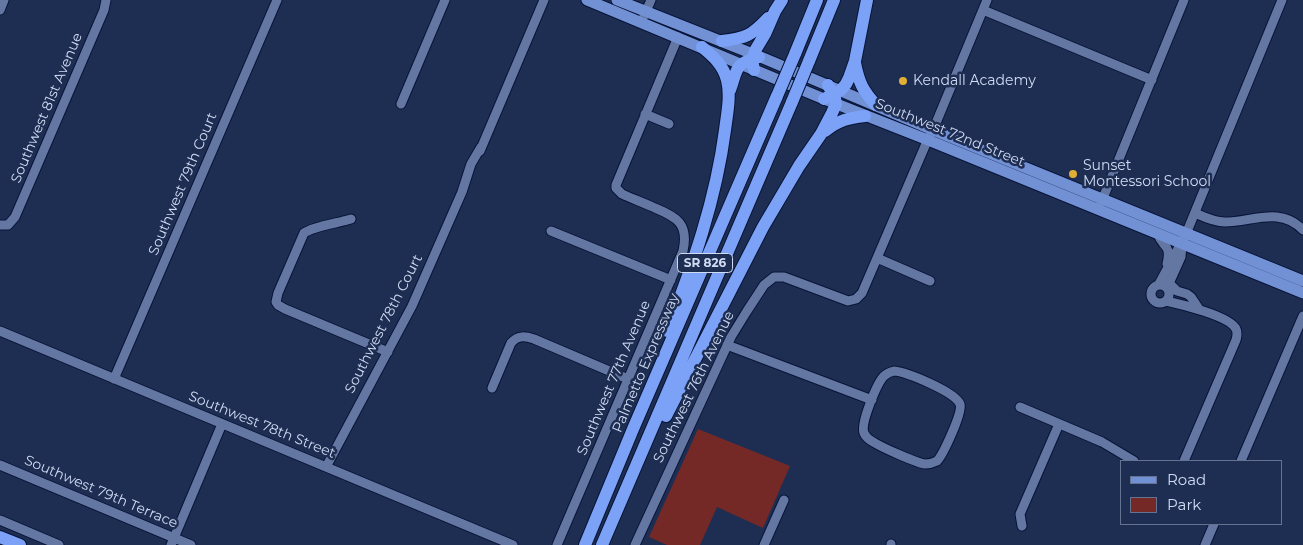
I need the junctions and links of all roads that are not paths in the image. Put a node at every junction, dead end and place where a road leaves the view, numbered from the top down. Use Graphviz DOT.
graph roads {
  1 [pos="4,0"];
  2 [pos="106,0"];
  3 [pos="277,0"];
  4 [pos="445,0"];
  5 [pos="544,0"];
  6 [pos="587,0"];
  7 [pos="617,0"];
  8 [pos="651,0"];
  9 [pos="817,0"];
  10 [pos="834,0"];
  11 [pos="867,0"];
  12 [pos="987,0"];
  13 [pos="1184,0"];
  14 [pos="1282,0"];
  15 [pos="779,5"];
  16 [pos="0,10"];
  17 [pos="983,10"];
  18 [pos="643,17"];
  19 [pos="683,26"];
  20 [pos="678,38"];
  21 [pos="722,41"];
  22 [pos="702,48"];
  23 [pos="752,61"];
  24 [pos="855,61"];
  25 [pos="1152,80"];
  26 [pos="729,92"];
  27 [pos="833,94"];
  28 [pos="401,104"];
  29 [pos="876,105"];
  30 [pos="646,114"];
  31 [pos="866,116"];
  32 [pos="669,124"];
  33 [pos="821,134"];
  34 [pos="931,135"];
  35 [pos="1101,204"];
  36 [pos="1195,213"];
  37 [pos="351,219"];
  38 [pos="0,225"];
  39 [pos="551,230"];
  40 [pos="1303,230"];
  41 [pos="1158,234"];
  42 [pos="1184,238"];
  43 [pos="877,258"];
  44 [pos="1167,267"];
  45 [pos="671,280"];
  46 [pos="930,281"];
  47 [pos="1165,285"];
  48 [pos="1303,290"];
  49 [pos="1192,298"];
  50 [pos="1166,301"];
  51 [pos="1188,307"];
  52 [pos="1199,309"];
  53 [pos="1303,316"];
  54 [pos="0,331"];
  55 [pos="727,345"];
  56 [pos="388,352"];
  57 [pos="114,379"];
  58 [pos="628,379"];
  59 [pos="492,388"];
  60 [pos="872,400"];
  61 [pos="1020,407"];
  62 [pos="222,424"];
  63 [pos="1059,424"];
  64 [pos="633,430"];
  65 [pos="650,433"];
  66 [pos="1132,460"];
  67 [pos="1184,460"];
  68 [pos="1241,460"];
  69 [pos="0,465"];
  70 [pos="326,467"];
  71 [pos="784,500"];
  72 [pos="0,520"];
  73 [pos="1214,525"];
  74 [pos="1022,526"];
  75 [pos="0,537"];
  76 [pos="172,542"];
  77 [pos="20,545"];
  78 [pos="59,545"];
  79 [pos="191,545"];
  80 [pos="513,545"];
  81 [pos="557,545"];
  82 [pos="585,545"];
  83 [pos="602,545"];
  84 [pos="635,545"];
  85 [pos="764,545"];
  86 [pos="1205,545"];
  1 -- 16 [label="street"];
  2 -- 38 [label="street, Southwest 81st Avenue"];
  3 -- 57 [label="street, Southwest 79th Court"];
  4 -- 28 [label="street"];
  5 -- 56 [label="street, Southwest 78th Court"];
  6 -- 18 [label="main road, Southwest 72nd Street"];
  7 -- 18 [label="main road, Southwest 72nd Street"];
  8 -- 18 [label="street"];
  9 -- 64 [label="highway, Palmetto Expressway / SR 826, bridge"];
  10 -- 65 [label="highway, SR 826, bridge"];
  11 -- 24 [label="highway"];
  12 -- 17 [label="street"];
  13 -- 25 [label="street"];
  14 -- 36 [label="street"];
  15 -- 21 [label="highway"];
  15 -- 23 [label="highway"];
  17 -- 25 [label="street"];
  17 -- 34 [label="street"];
  18 -- 19 [label="main road, Southwest 72nd Street"];
  18 -- 20 [label="main road, Southwest 72nd Street"];
  19 -- 20 [label="main road"];
  19 -- 21 [label="main road, Southwest 72nd Street"];
  20 -- 22 [label="main road, Southwest 72nd Street"];
  20 -- 30 [label="street"];
  21 -- 23 [label="main road, Southwest 72nd Street"];
  22 -- 23 [label="main road, Southwest 72nd Street"];
  22 -- 26 [label="highway"];
  23 -- 26 [label="highway"];
  23 -- 27 [label="main road, Southwest 72nd Street"];
  24 -- 27 [label="highway"];
  24 -- 29 [label="highway"];
  25 -- 35 [label="street"];
  26 -- 64 [label="highway"];
  27 -- 29 [label="main road, Southwest 72nd Street"];
  27 -- 31 [label="main road, Southwest 72nd Street"];
  27 -- 33 [label="highway"];
  29 -- 34 [label="main road, Southwest 72nd Street"];
  30 -- 32 [label="street"];
  30 -- 45 [label="street, Southwest 77th Avenue"];
  31 -- 33 [label="highway"];
  31 -- 34 [label="main road, Southwest 72nd Street"];
  33 -- 65 [label="highway"];
  34 -- 35 [label="main road, Southwest 72nd Street"];
  34 -- 43 [label="street"];
  35 -- 41 [label="main road, Southwest 72nd Street"];
  35 -- 42 [label="main road, Southwest 72nd Street"];
  36 -- 40 [label="street"];
  36 -- 42 [label="street"];
  37 -- 56 [label="street"];
  39 -- 45 [label="street"];
  41 -- 42 [label="main road, Southwest 72nd Street"];
  41 -- 44 [label="street"];
  42 -- 44 [label="street"];
  42 -- 47 [label="street"];
  42 -- 48 [label="main road, Southwest 72nd Street"];
  43 -- 46 [label="street"];
  43 -- 55 [label="street, Southwest 76th Avenue"];
  44 -- 47 [label="street"];
  45 -- 58 [label="street, Southwest 77th Avenue"];
  47 -- 49 [label="street"];
  47 -- 50 [label="street"];
  47 -- 50 [label="street"];
  49 -- 51 [label="street"];
  49 -- 52 [label="street"];
  50 -- 51 [label="street"];
  51 -- 52 [label="street"];
  52 -- 67 [label="street"];
  53 -- 68 [label="street"];
  54 -- 57 [label="street, Southwest 78th Street"];
  55 -- 60 [label="street"];
  55 -- 84 [label="street, Southwest 76th Avenue"];
  56 -- 70 [label="street, Southwest 78th Court"];
  57 -- 62 [label="street, Southwest 78th Street"];
  58 -- 59 [label="street"];
  58 -- 81 [label="street, Southwest 77th Avenue"];
  60 -- 60 [label="street"];
  61 -- 63 [label="street"];
  62 -- 70 [label="street, Southwest 78th Street"];
  62 -- 76 [label="street"];
  63 -- 66 [label="street"];
  63 -- 74 [label="street"];
  64 -- 82 [label="highway, Palmetto Expressway / SR 826"];
  65 -- 83 [label="highway, SR 826"];
  69 -- 76 [label="street, Southwest 79th Terrace"];
  70 -- 80 [label="street, Southwest 78th Street"];
  71 -- 85 [label="street"];
  72 -- 78 [label="street"];
  73 -- 86 [label="street"];
  75 -- 77 [label="highway"];
  76 -- 79 [label="street, Southwest 79th Terrace"];
}
